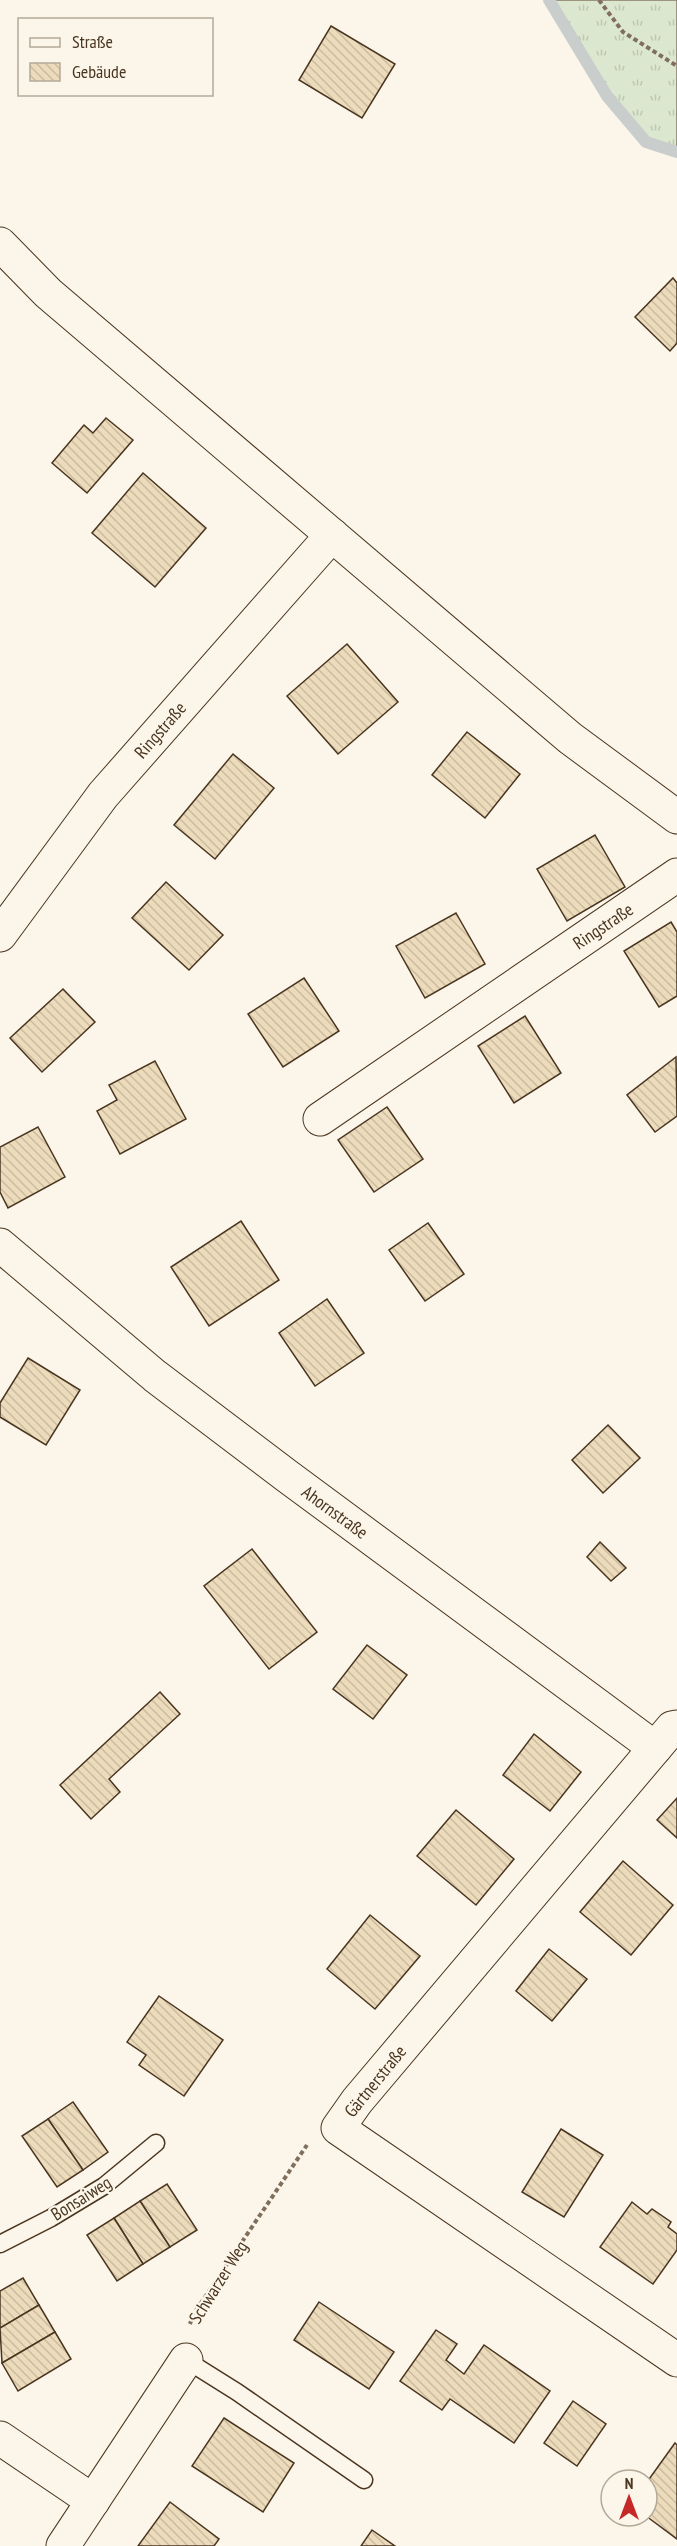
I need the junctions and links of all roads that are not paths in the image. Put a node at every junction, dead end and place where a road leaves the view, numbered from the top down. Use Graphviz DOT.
graph roads {
  1 [pos="0,244"];
  2 [pos="332,535"];
  3 [pos="677,817"];
  4 [pos="677,875"];
  5 [pos="0,935"];
  6 [pos="320,1119"];
  7 [pos="0,1245"];
  8 [pos="666,1737"];
  9 [pos="156,2143"];
  10 [pos="0,2244"];
  11 [pos="677,2360"];
  12 [pos="186,2361"];
  13 [pos="0,2438"];
  14 [pos="364,2480"];
  15 [pos="93,2500"];
  16 [pos="63,2546"];
  1 -- 2 [label="street"];
  2 -- 3 [label="street"];
  2 -- 5 [label="street, Ringstraße"];
  4 -- 6 [label="street, Ringstraße"];
  7 -- 8 [label="street, Ahornstraße"];
  8 -- 11 [label="street, Gärtnerstraße"];
  9 -- 10 [label="lane, Bonsaiweg"];
  12 -- 14 [label="lane"];
  12 -- 15 [label="street"];
  13 -- 15 [label="street"];
  15 -- 16 [label="street"];
}
